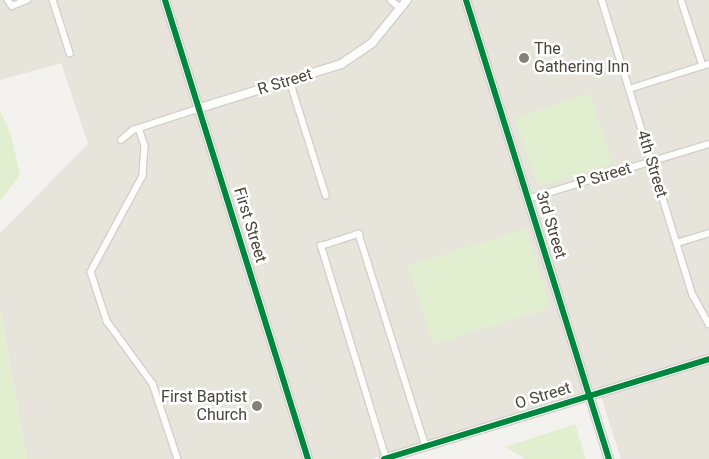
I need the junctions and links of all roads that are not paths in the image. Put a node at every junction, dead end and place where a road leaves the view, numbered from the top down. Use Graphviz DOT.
graph roads {
  1 [pos="8,0"];
  2 [pos="27,0"];
  3 [pos="52,0"];
  4 [pos="165,0"];
  5 [pos="391,0"];
  6 [pos="407,0"];
  7 [pos="466,0"];
  8 [pos="602,0"];
  9 [pos="682,2"];
  10 [pos="399,7"];
  11 [pos="70,53"];
  12 [pos="706,65"];
  13 [pos="290,81"];
  14 [pos="629,89"];
  15 [pos="200,108"];
  16 [pos="139,128"];
  17 [pos="121,140"];
  18 [pos="709,144"];
  19 [pos="652,161"];
  20 [pos="326,195"];
  21 [pos="528,199"];
  22 [pos="709,233"];
  23 [pos="677,243"];
  24 [pos="709,324"];
  25 [pos="709,359"];
  26 [pos="589,396"];
  27 [pos="426,446"];
  28 [pos="178,459"];
  29 [pos="308,459"];
  30 [pos="385,459"];
  31 [pos="609,459"];
  1 -- 2 [label="street"];
  3 -- 11 [label="street"];
  4 -- 15 [label="street, First Street"];
  5 -- 10 [label="street"];
  6 -- 10 [label="street, R Street"];
  7 -- 21 [label="street, 3rd Street"];
  8 -- 14 [label="street, 4th Street"];
  9 -- 12 [label="street"];
  10 -- 13 [label="street, R Street"];
  12 -- 14 [label="street"];
  13 -- 15 [label="street, R Street"];
  13 -- 20 [label="street"];
  14 -- 19 [label="street, 4th Street"];
  15 -- 16 [label="street, R Street"];
  15 -- 29 [label="street, First Street"];
  16 -- 17 [label="street, R Street"];
  16 -- 28 [label="street"];
  18 -- 19 [label="street, P Street"];
  19 -- 21 [label="street, P Street"];
  19 -- 23 [label="street, 4th Street"];
  21 -- 26 [label="street, 3rd Street"];
  22 -- 23 [label="street"];
  23 -- 24 [label="street, 4th Street"];
  25 -- 26 [label="street, O Street"];
  26 -- 27 [label="street, O Street"];
  26 -- 31 [label="street, 3rd Street"];
  27 -- 30 [label="street, O Street"];
  27 -- 30 [label="street"];
}
